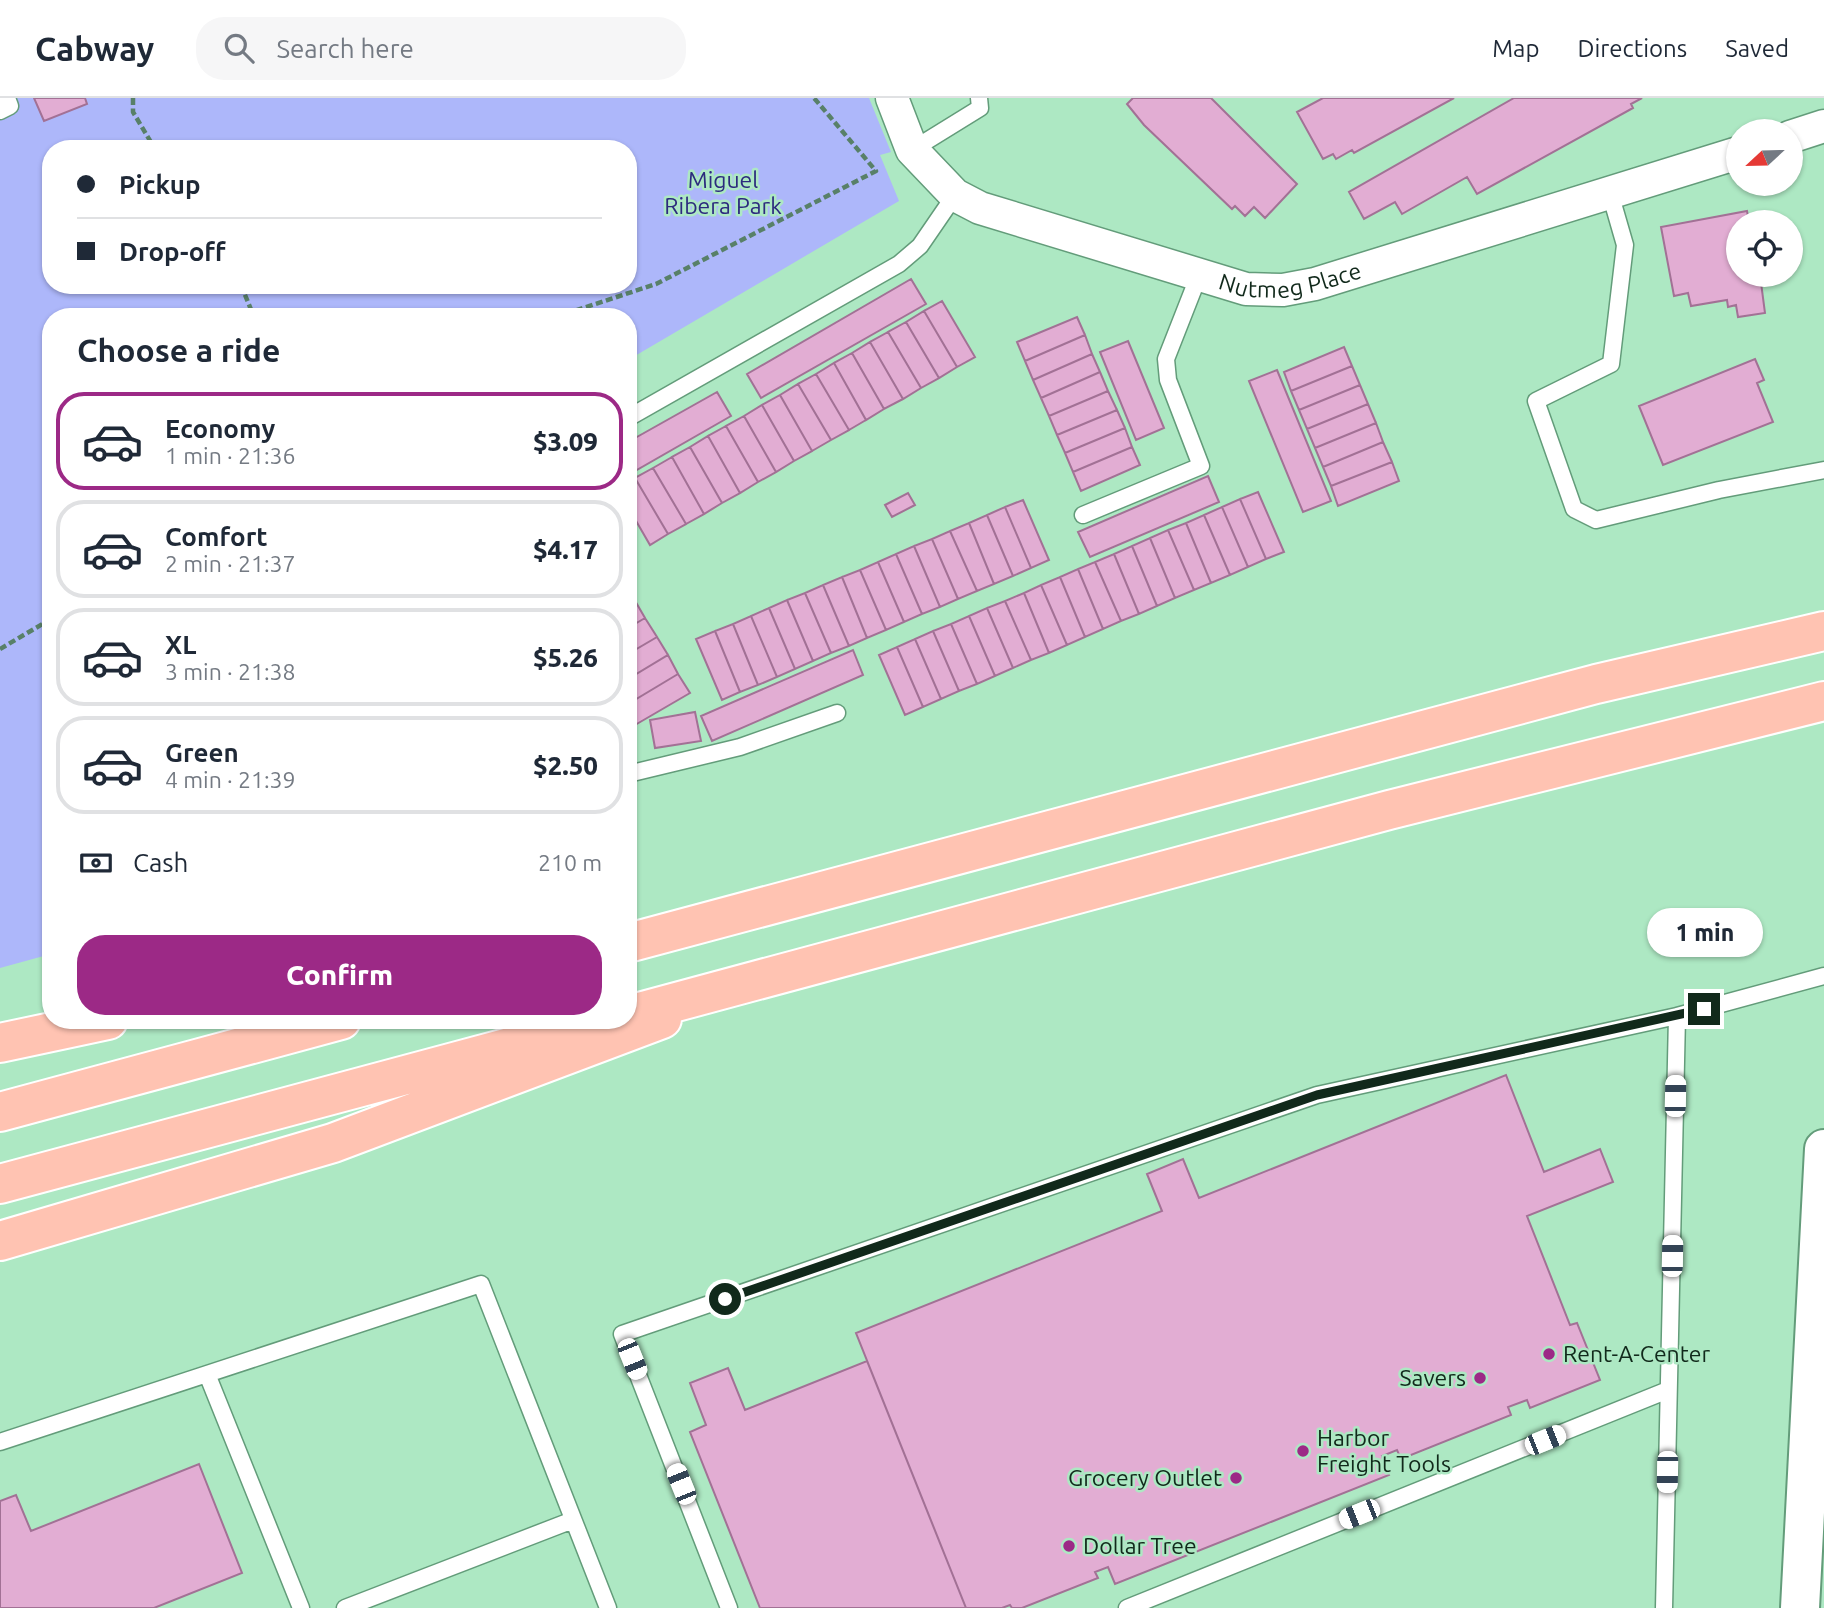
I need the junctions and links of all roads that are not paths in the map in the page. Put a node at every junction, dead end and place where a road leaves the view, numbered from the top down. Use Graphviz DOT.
graph roads {
  1 [pos="7,98"];
  2 [pos="892,98"];
  3 [pos="979,98"];
  4 [pos="0,111"];
  5 [pos="1824,126"];
  6 [pos="1803,133"];
  7 [pos="912,150"];
  8 [pos="1726,157"];
  9 [pos="1610,193"];
  10 [pos="955,195"];
  11 [pos="1199,275"];
  12 [pos="637,413"];
  13 [pos="1824,470"];
  14 [pos="1083,515"];
  15 [pos="1824,631"];
  16 [pos="1824,701"];
  17 [pos="837,713"];
  18 [pos="637,772"];
  19 [pos="761,907"];
  20 [pos="637,926"];
  21 [pos="637,941"];
  22 [pos="786,972"];
  23 [pos="1824,976"];
  24 [pos="637,1013"];
  25 [pos="1677,1016"];
  26 [pos="637,1028"];
  27 [pos="66,1029"];
  28 [pos="308,1029"];
  29 [pos="575,1029"];
  30 [pos="635,1029"];
  31 [pos="0,1043"];
  32 [pos="0,1112"];
  33 [pos="1824,1149"];
  34 [pos="0,1184"];
  35 [pos="0,1241"];
  36 [pos="1820,1276"];
  37 [pos="207,1374"];
  38 [pos="1668,1390"];
  39 [pos="0,1442"];
  40 [pos="573,1520"];
  41 [pos="300,1608"];
  42 [pos="345,1608"];
  43 [pos="608,1608"];
  44 [pos="729,1608"];
  45 [pos="1127,1608"];
  46 [pos="1664,1608"];
  47 [pos="1800,1608"];
  1 -- 4 [label="lane"];
  2 -- 7 [label="street, Nutmeg Place"];
  3 -- 7 [label="lane"];
  5 -- 6 [label="street"];
  7 -- 10 [label="street, Nutmeg Place"];
  8 -- 9 [label="street, Nutmeg Place"];
  9 -- 11 [label="street, Nutmeg Place"];
  9 -- 13 [label="lane"];
  10 -- 11 [label="street, Nutmeg Place"];
  10 -- 12 [label="lane"];
  11 -- 14 [label="lane"];
  15 -- 19 [label="highway"];
  16 -- 22 [label="highway"];
  17 -- 18 [label="lane"];
  19 -- 20 [label="highway"];
  19 -- 21 [label="highway"];
  22 -- 24 [label="highway"];
  22 -- 26 [label="highway"];
  23 -- 25 [label="lane"];
  25 -- 38 [label="lane"];
  25 -- 44 [label="lane"];
  27 -- 31 [label="highway"];
  28 -- 32 [label="highway"];
  29 -- 34 [label="highway"];
  30 -- 35 [label="highway"];
  33 -- 36 [label="street"];
  36 -- 47 [label="street"];
  37 -- 39 [label="lane"];
  37 -- 40 [label="lane"];
  37 -- 41 [label="lane"];
  38 -- 45 [label="lane"];
  38 -- 46 [label="lane"];
  40 -- 42 [label="lane"];
  40 -- 43 [label="lane"];
}
